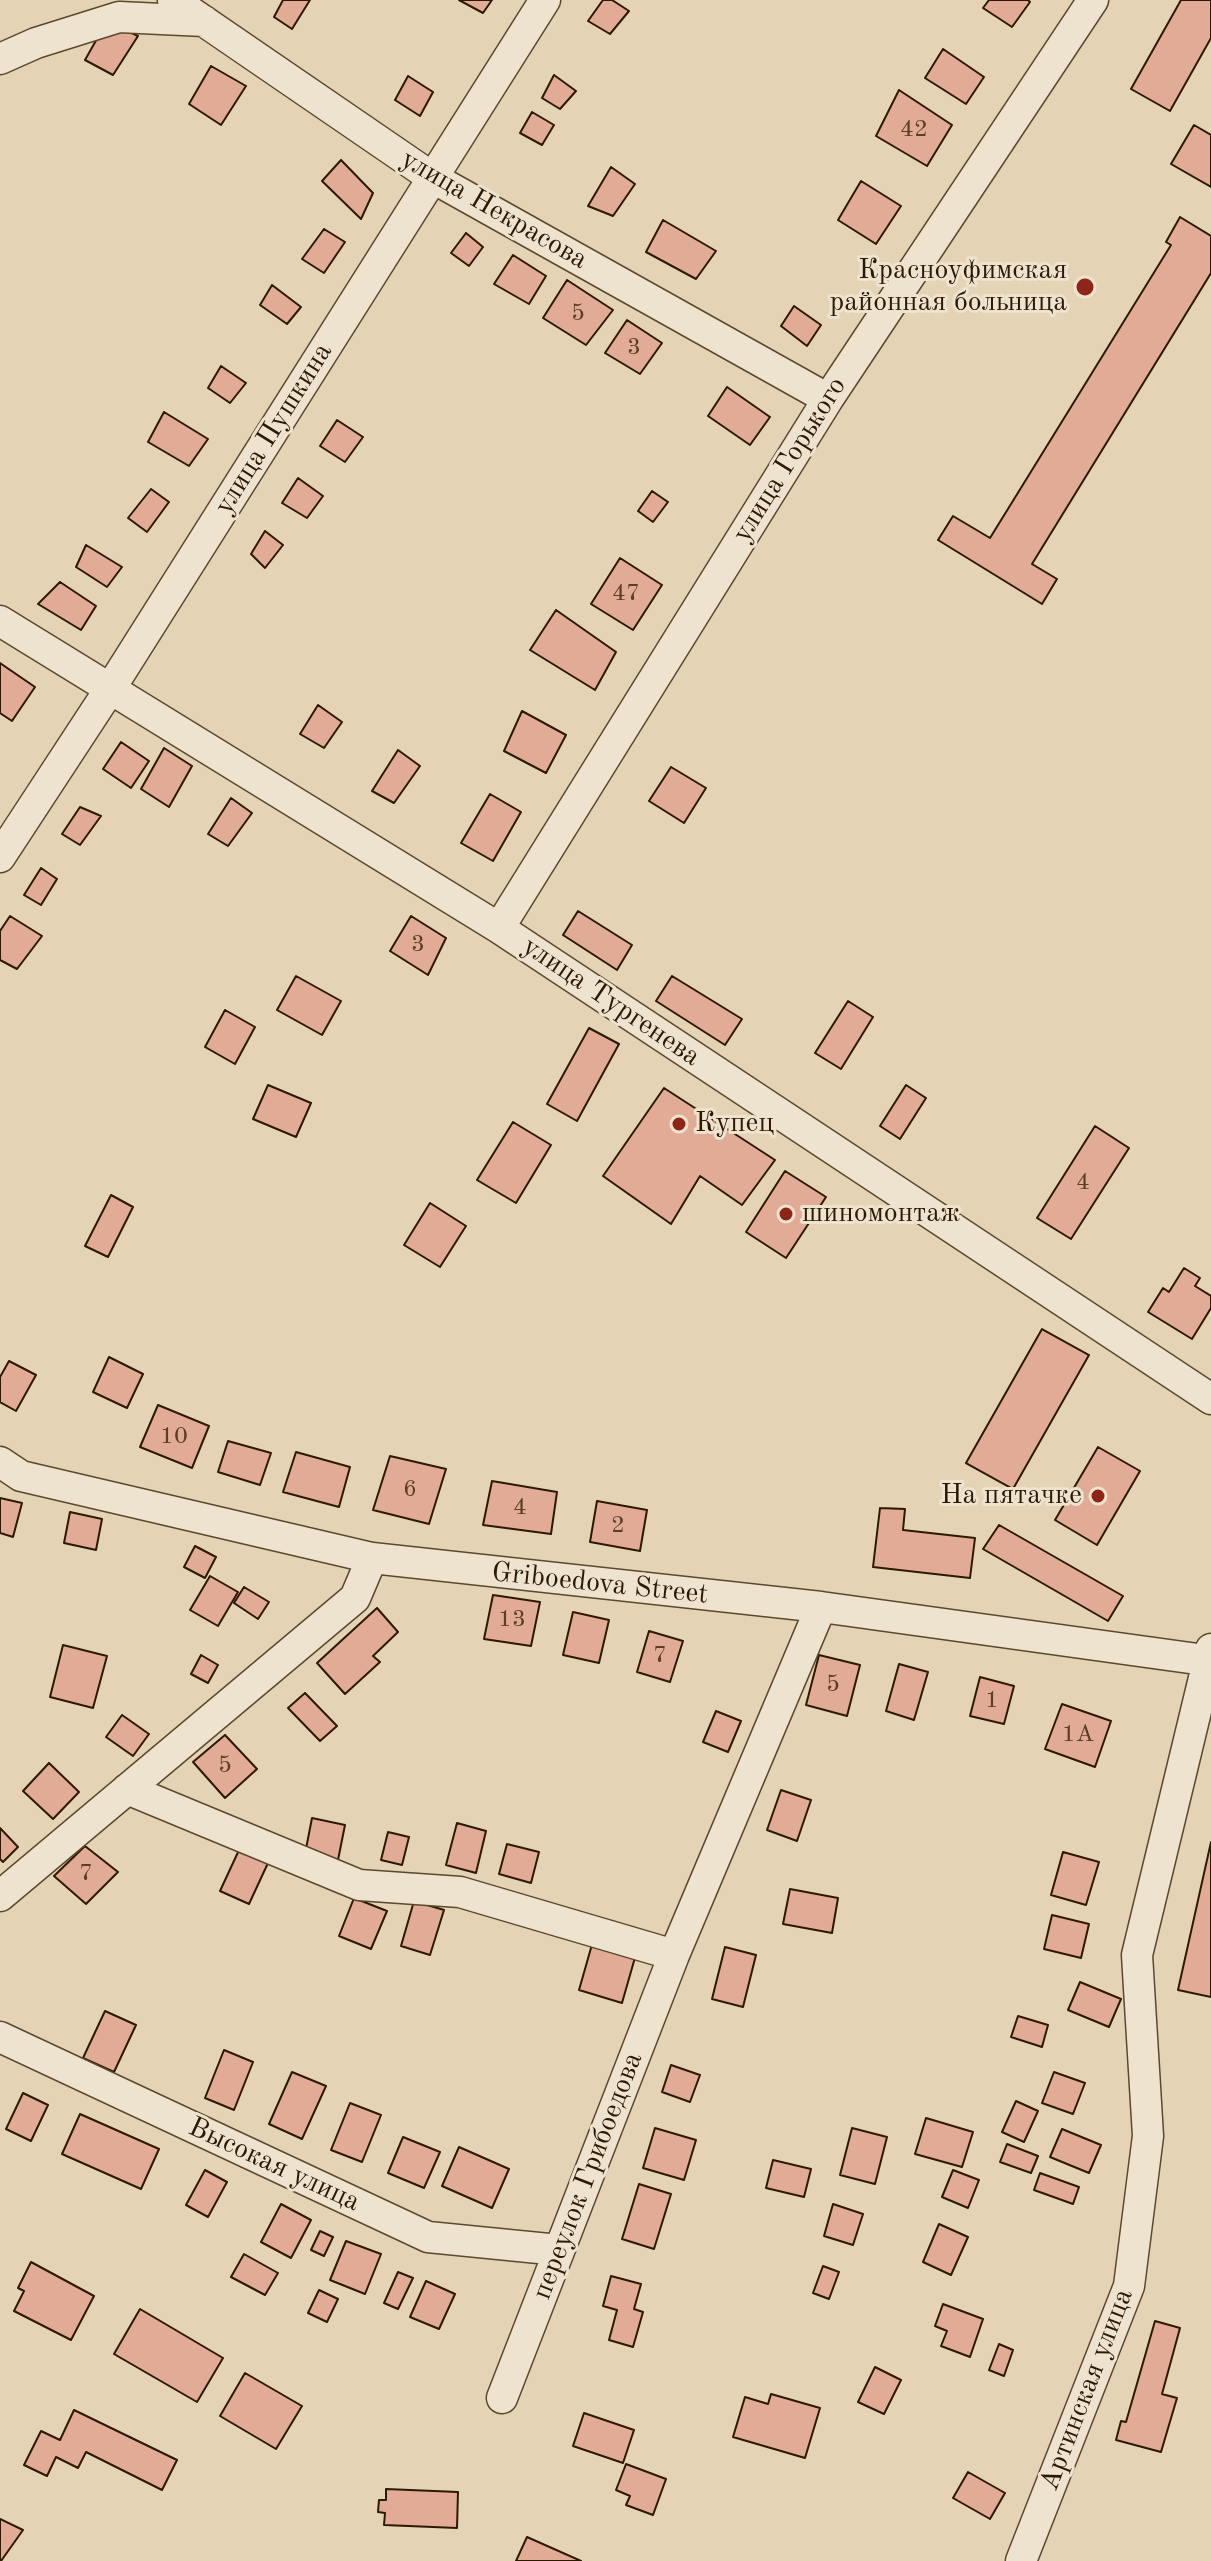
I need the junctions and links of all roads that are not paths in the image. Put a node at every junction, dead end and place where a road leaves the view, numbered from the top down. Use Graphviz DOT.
graph roads {
  1 [pos="173,0"];
  2 [pos="545,0"];
  3 [pos="1093,0"];
  4 [pos="204,21"];
  5 [pos="0,59"];
  6 [pos="433,178"];
  7 [pos="828,399"];
  8 [pos="0,621"];
  9 [pos="110,689"];
  10 [pos="0,857"];
  11 [pos="499,928"];
  12 [pos="1211,1399"];
  13 [pos="0,1462"];
  14 [pos="372,1558"];
  15 [pos="821,1607"];
  16 [pos="1210,1657"];
  17 [pos="127,1789"];
  18 [pos="0,1896"];
  19 [pos="674,1955"];
  20 [pos="0,2037"];
  21 [pos="559,2250"];
  22 [pos="502,2398"];
  23 [pos="1021,2561"];
  1 -- 4 [label="street, улица Некрасова"];
  2 -- 6 [label="street, улица Пушкина"];
  3 -- 7 [label="street, улица Горького"];
  4 -- 5 [label="street"];
  4 -- 6 [label="street, улица Некрасова"];
  6 -- 7 [label="street, улица Некрасова"];
  6 -- 9 [label="street, улица Пушкина"];
  7 -- 11 [label="street, улица Горького"];
  8 -- 9 [label="street, улица Тургенева"];
  9 -- 10 [label="street, улица Пушкина"];
  9 -- 11 [label="street, улица Тургенева"];
  11 -- 12 [label="street, улица Тургенева"];
  13 -- 14 [label="street, Griboedova Street"];
  14 -- 15 [label="street, Griboedova Street"];
  14 -- 17 [label="street"];
  15 -- 16 [label="street, Griboedova Street"];
  15 -- 19 [label="street, переулок Грибоедова"];
  16 -- 23 [label="street, Артинская улица"];
  17 -- 18 [label="street"];
  17 -- 19 [label="street"];
  19 -- 21 [label="street, переулок Грибоедова"];
  20 -- 21 [label="street, Высокая улица"];
  21 -- 22 [label="street, переулок Грибоедова"];
}
